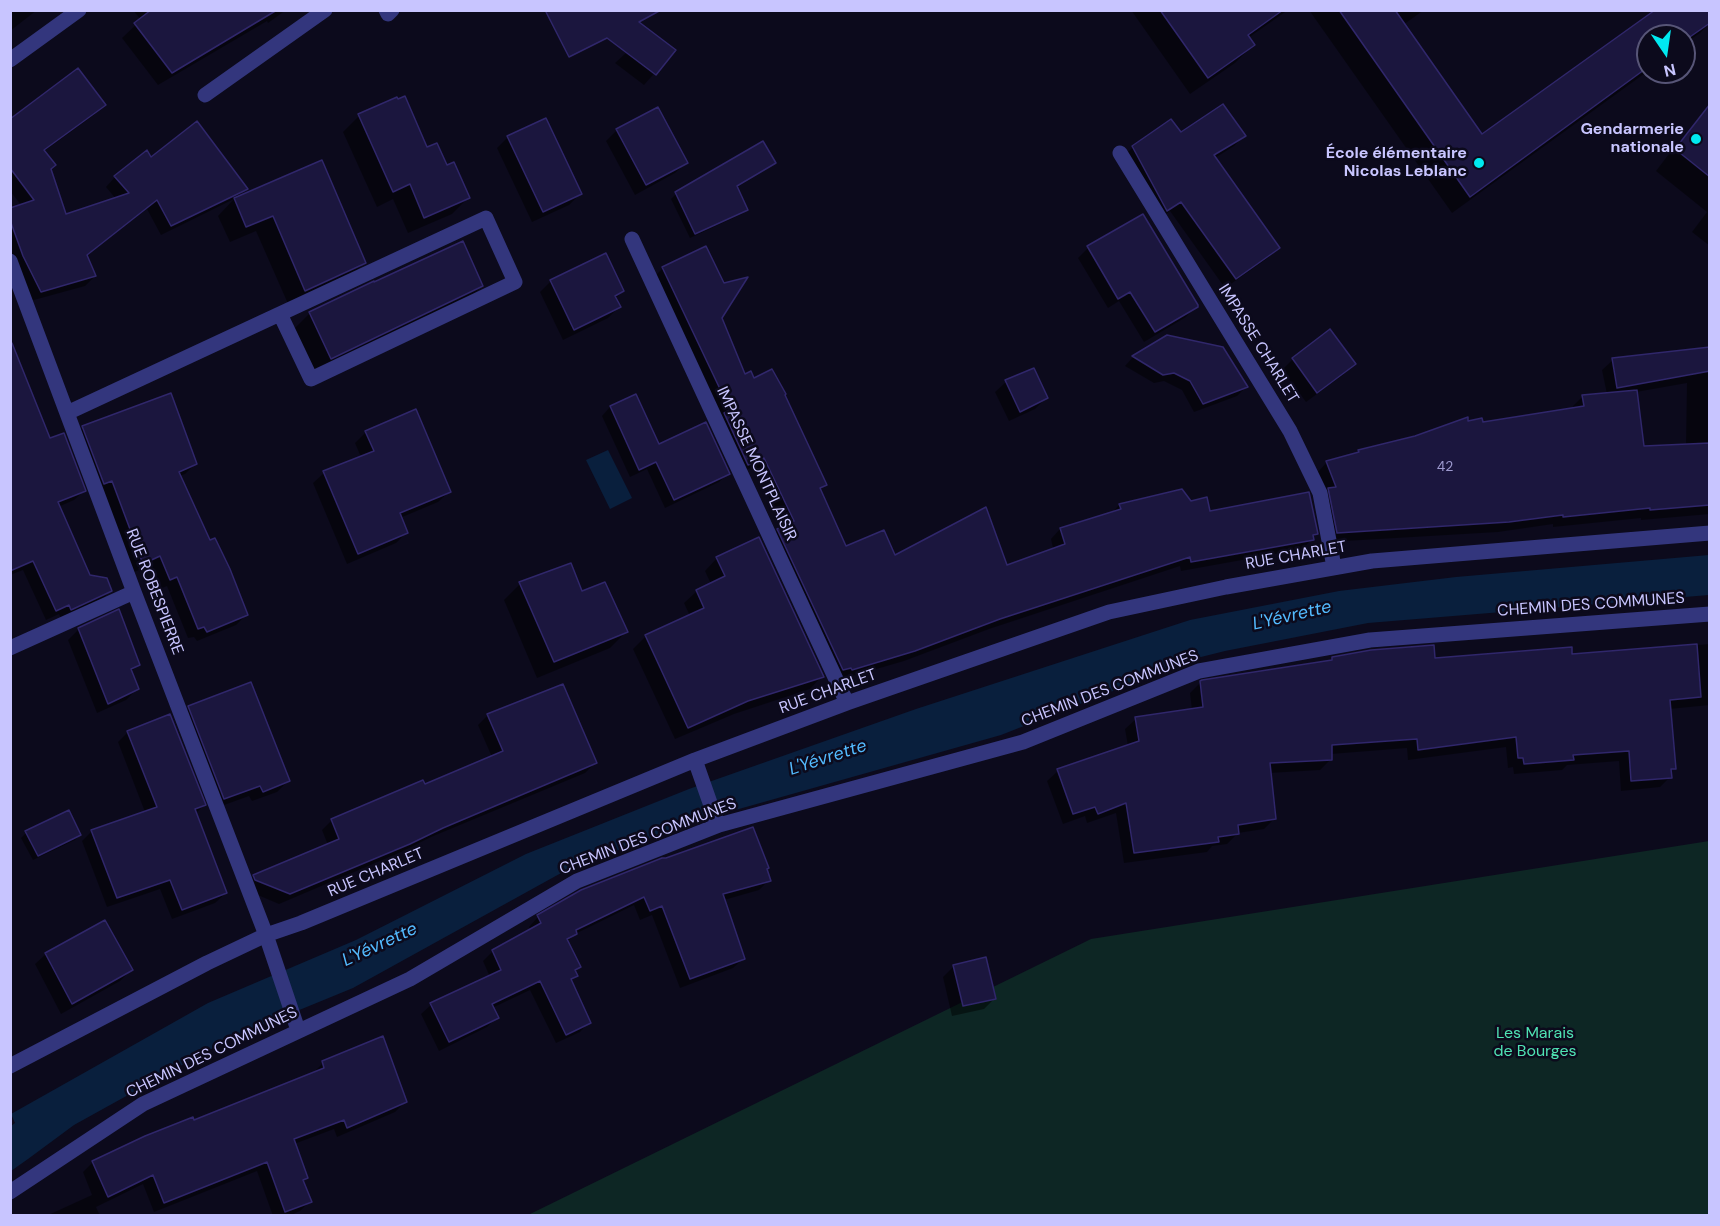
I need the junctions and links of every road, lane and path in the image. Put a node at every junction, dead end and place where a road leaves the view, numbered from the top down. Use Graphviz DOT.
graph roads {
  1 [pos="79,10"];
  2 [pos="325,10"];
  3 [pos="386,10"];
  4 [pos="392,10"];
  5 [pos="10,60"];
  6 [pos="205,94"];
  7 [pos="1120,153"];
  8 [pos="632,239"];
  9 [pos="10,261"];
  10 [pos="280,314"];
  11 [pos="67,413"];
  12 [pos="1710,533"];
  13 [pos="1334,567"];
  14 [pos="134,592"];
  15 [pos="1710,614"];
  16 [pos="10,648"];
  17 [pos="847,703"];
  18 [pos="698,767"];
  19 [pos="717,821"];
  20 [pos="266,935"];
  21 [pos="296,1024"];
  22 [pos="10,1066"];
  23 [pos="10,1192"];
  1 -- 5 [label="street"];
  2 -- 6 [label="street"];
  3 -- 4 [label="street"];
  7 -- 13 [label="street, IMPASSE CHARLET"];
  8 -- 17 [label="street, IMPASSE MONTPLAISIR"];
  9 -- 11 [label="street, RUE ROBESPIERRE"];
  10 -- 10 [label="street"];
  10 -- 11 [label="street"];
  11 -- 14 [label="street, RUE ROBESPIERRE"];
  12 -- 13 [label="street, RUE CHARLET"];
  13 -- 17 [label="street, RUE CHARLET"];
  14 -- 16 [label="street"];
  14 -- 20 [label="street, RUE ROBESPIERRE"];
  15 -- 19 [label="street, CHEMIN DES COMMUNES"];
  17 -- 18 [label="street, RUE CHARLET"];
  18 -- 19 [label="street"];
  18 -- 20 [label="street, RUE CHARLET"];
  19 -- 21 [label="street, CHEMIN DES COMMUNES"];
  20 -- 21 [label="street, RUE ROBESPIERRE"];
  20 -- 22 [label="street, RUE CHARLET"];
  21 -- 23 [label="street, CHEMIN DES COMMUNES"];
}
